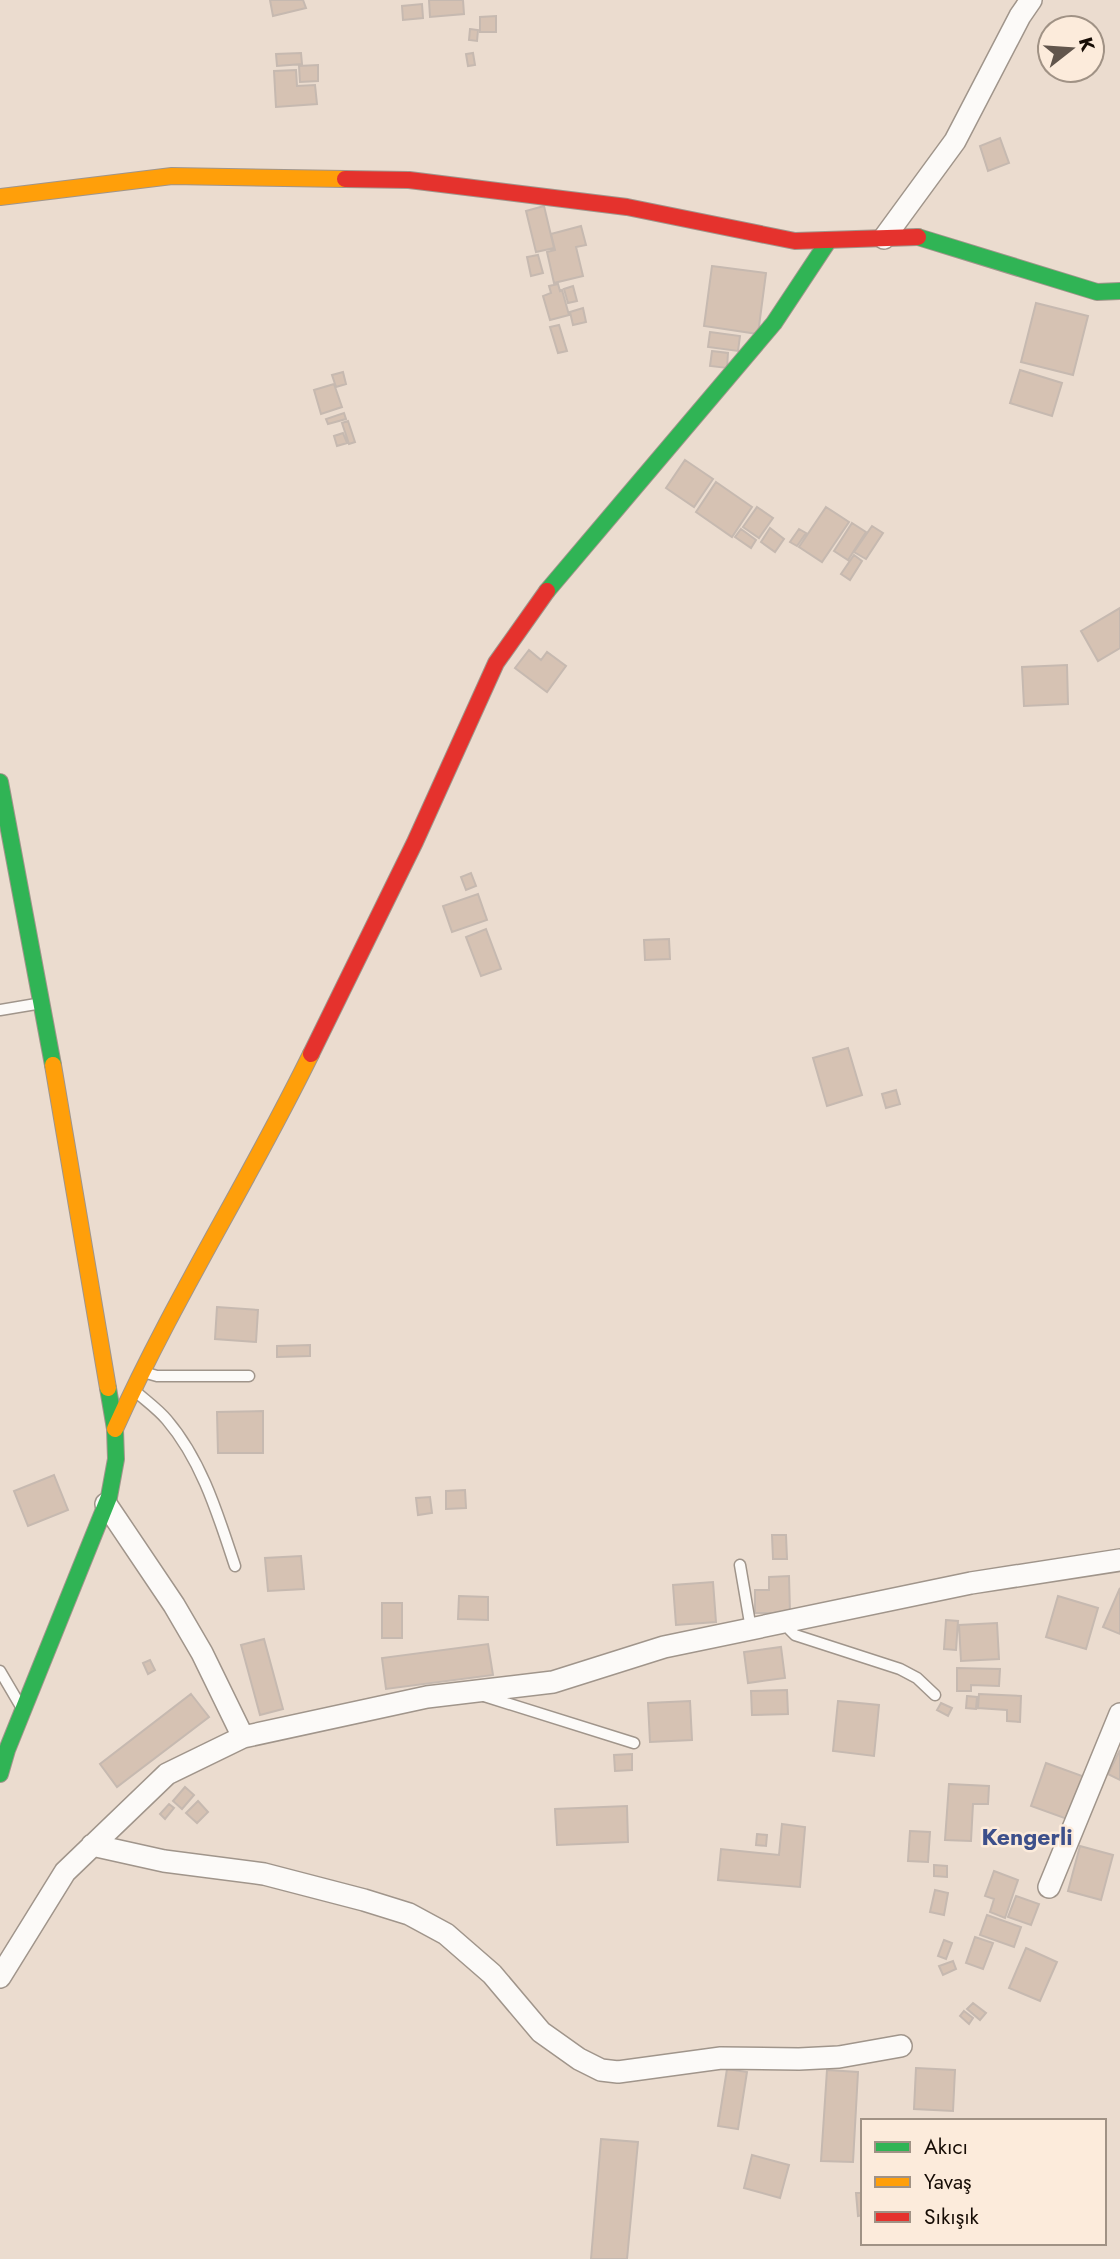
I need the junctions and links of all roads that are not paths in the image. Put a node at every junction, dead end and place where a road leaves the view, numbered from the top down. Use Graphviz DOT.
graph roads {
  1 [pos="1031,0"];
  2 [pos="0,197"];
  3 [pos="884,239"];
  4 [pos="829,240"];
  5 [pos="1120,291"];
  6 [pos="0,782"];
  7 [pos="43,1003"];
  8 [pos="0,1010"];
  9 [pos="141,1371"];
  10 [pos="249,1376"];
  11 [pos="133,1389"];
  12 [pos="116,1429"];
  13 [pos="106,1504"];
  14 [pos="1120,1560"];
  15 [pos="740,1565"];
  16 [pos="235,1566"];
  17 [pos="786,1621"];
  18 [pos="751,1629"];
  19 [pos="0,1671"];
  20 [pos="471,1692"];
  21 [pos="935,1695"];
  22 [pos="25,1709"];
  23 [pos="1120,1714"];
  24 [pos="243,1737"];
  25 [pos="634,1743"];
  26 [pos="4,1750"];
  27 [pos="0,1774"];
  28 [pos="92,1845"];
  29 [pos="1049,1887"];
  30 [pos="0,1977"];
  31 [pos="901,2046"];
  1 -- 3 [label="street"];
  2 -- 4 [label="street"];
  3 -- 4 [label="street"];
  3 -- 5 [label="street"];
  4 -- 9 [label="street"];
  6 -- 7 [label="street"];
  7 -- 8 [label="lane"];
  7 -- 12 [label="street"];
  9 -- 10 [label="lane"];
  9 -- 11 [label="street"];
  11 -- 12 [label="street"];
  11 -- 16 [label="lane"];
  12 -- 13 [label="street"];
  13 -- 22 [label="street"];
  13 -- 24 [label="street"];
  14 -- 17 [label="street"];
  15 -- 18 [label="lane"];
  17 -- 18 [label="street"];
  17 -- 21 [label="lane"];
  18 -- 20 [label="street"];
  19 -- 22 [label="lane"];
  20 -- 24 [label="street"];
  20 -- 25 [label="lane"];
  22 -- 26 [label="street"];
  23 -- 29 [label="street"];
  24 -- 28 [label="street"];
  26 -- 27 [label="street"];
  28 -- 30 [label="street"];
  28 -- 31 [label="street"];
}
